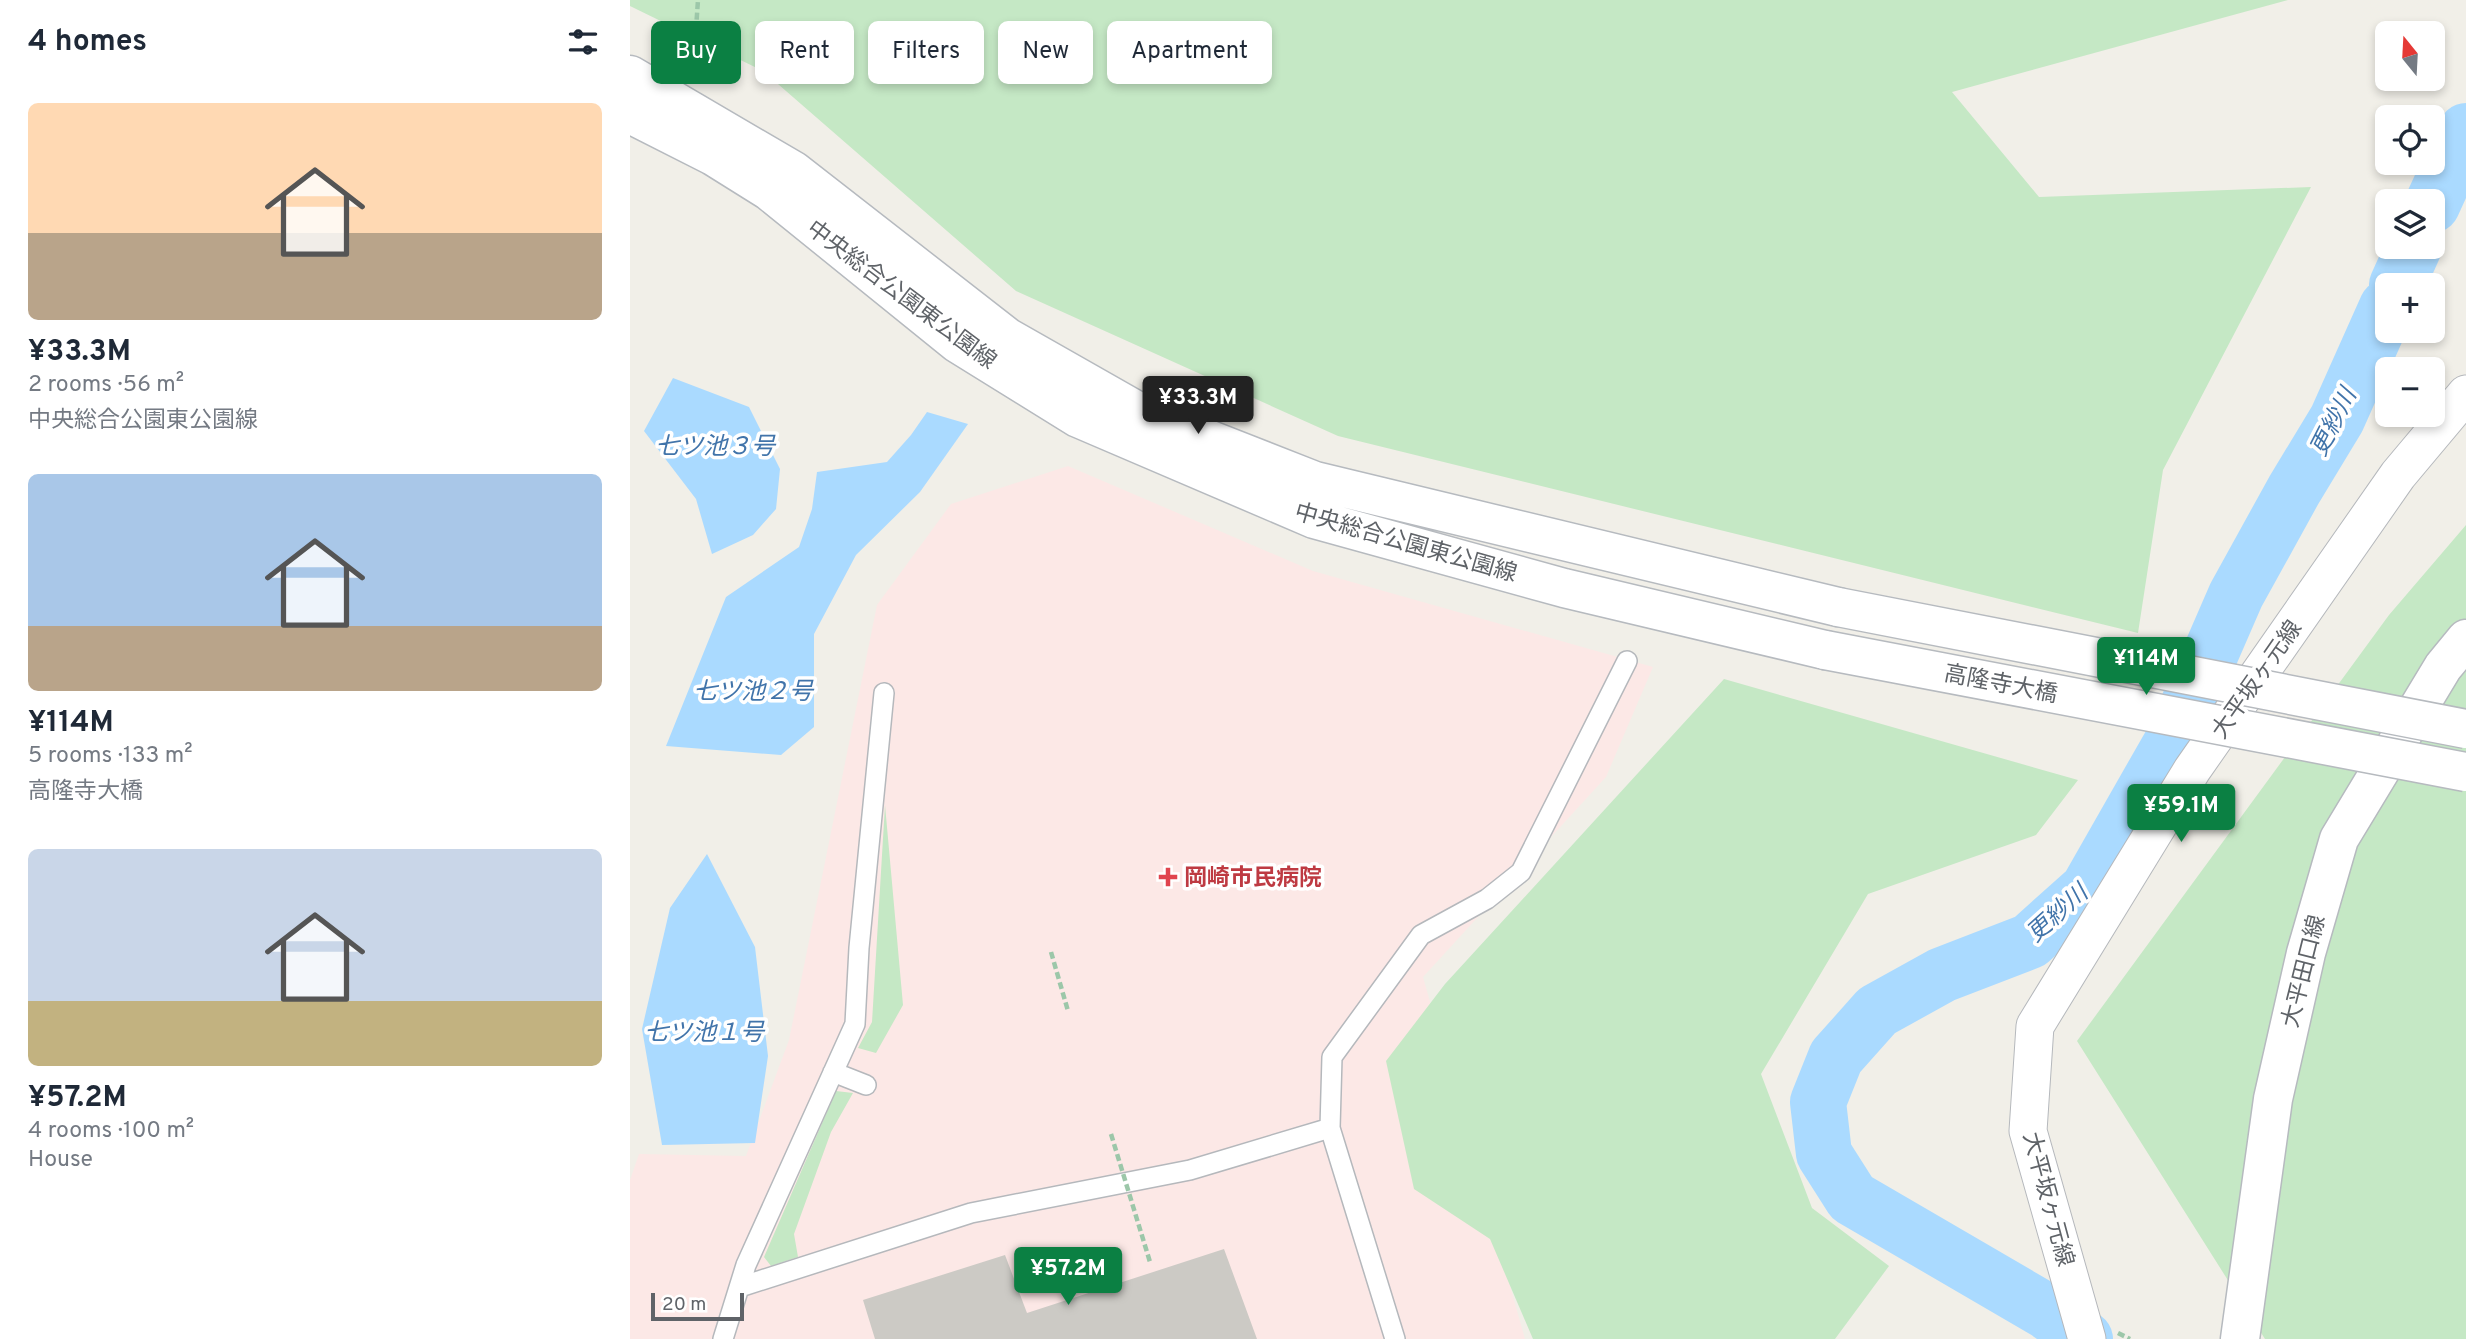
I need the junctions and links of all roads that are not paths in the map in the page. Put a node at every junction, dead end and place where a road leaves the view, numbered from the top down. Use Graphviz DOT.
graph roads {
  1 [pos="630,75"];
  2 [pos="630,114"];
  3 [pos="2466,394"];
  4 [pos="2466,639"];
  5 [pos="1825,650"];
  6 [pos="1627,661"];
  7 [pos="884,693"];
  8 [pos="2466,729"];
  9 [pos="2466,772"];
  10 [pos="833,1072"];
  11 [pos="866,1085"];
  12 [pos="1330,1128"];
  13 [pos="740,1287"];
  14 [pos="723,1339"];
  15 [pos="1395,1339"];
  16 [pos="2087,1339"];
  17 [pos="2239,1339"];
  1 -- 8 [label="street, 高隆寺大橋, bridge"];
  2 -- 5 [label="street, 中央総合公園東公園線"];
  3 -- 16 [label="street, 大平坂ヶ元線"];
  4 -- 17 [label="street, 大平田口線"];
  5 -- 9 [label="street, 高隆寺大橋, bridge"];
  6 -- 12 [label="lane"];
  7 -- 10 [label="lane"];
  10 -- 11 [label="lane"];
  10 -- 13 [label="lane"];
  12 -- 13 [label="lane"];
  12 -- 15 [label="lane"];
  13 -- 14 [label="lane"];
}
